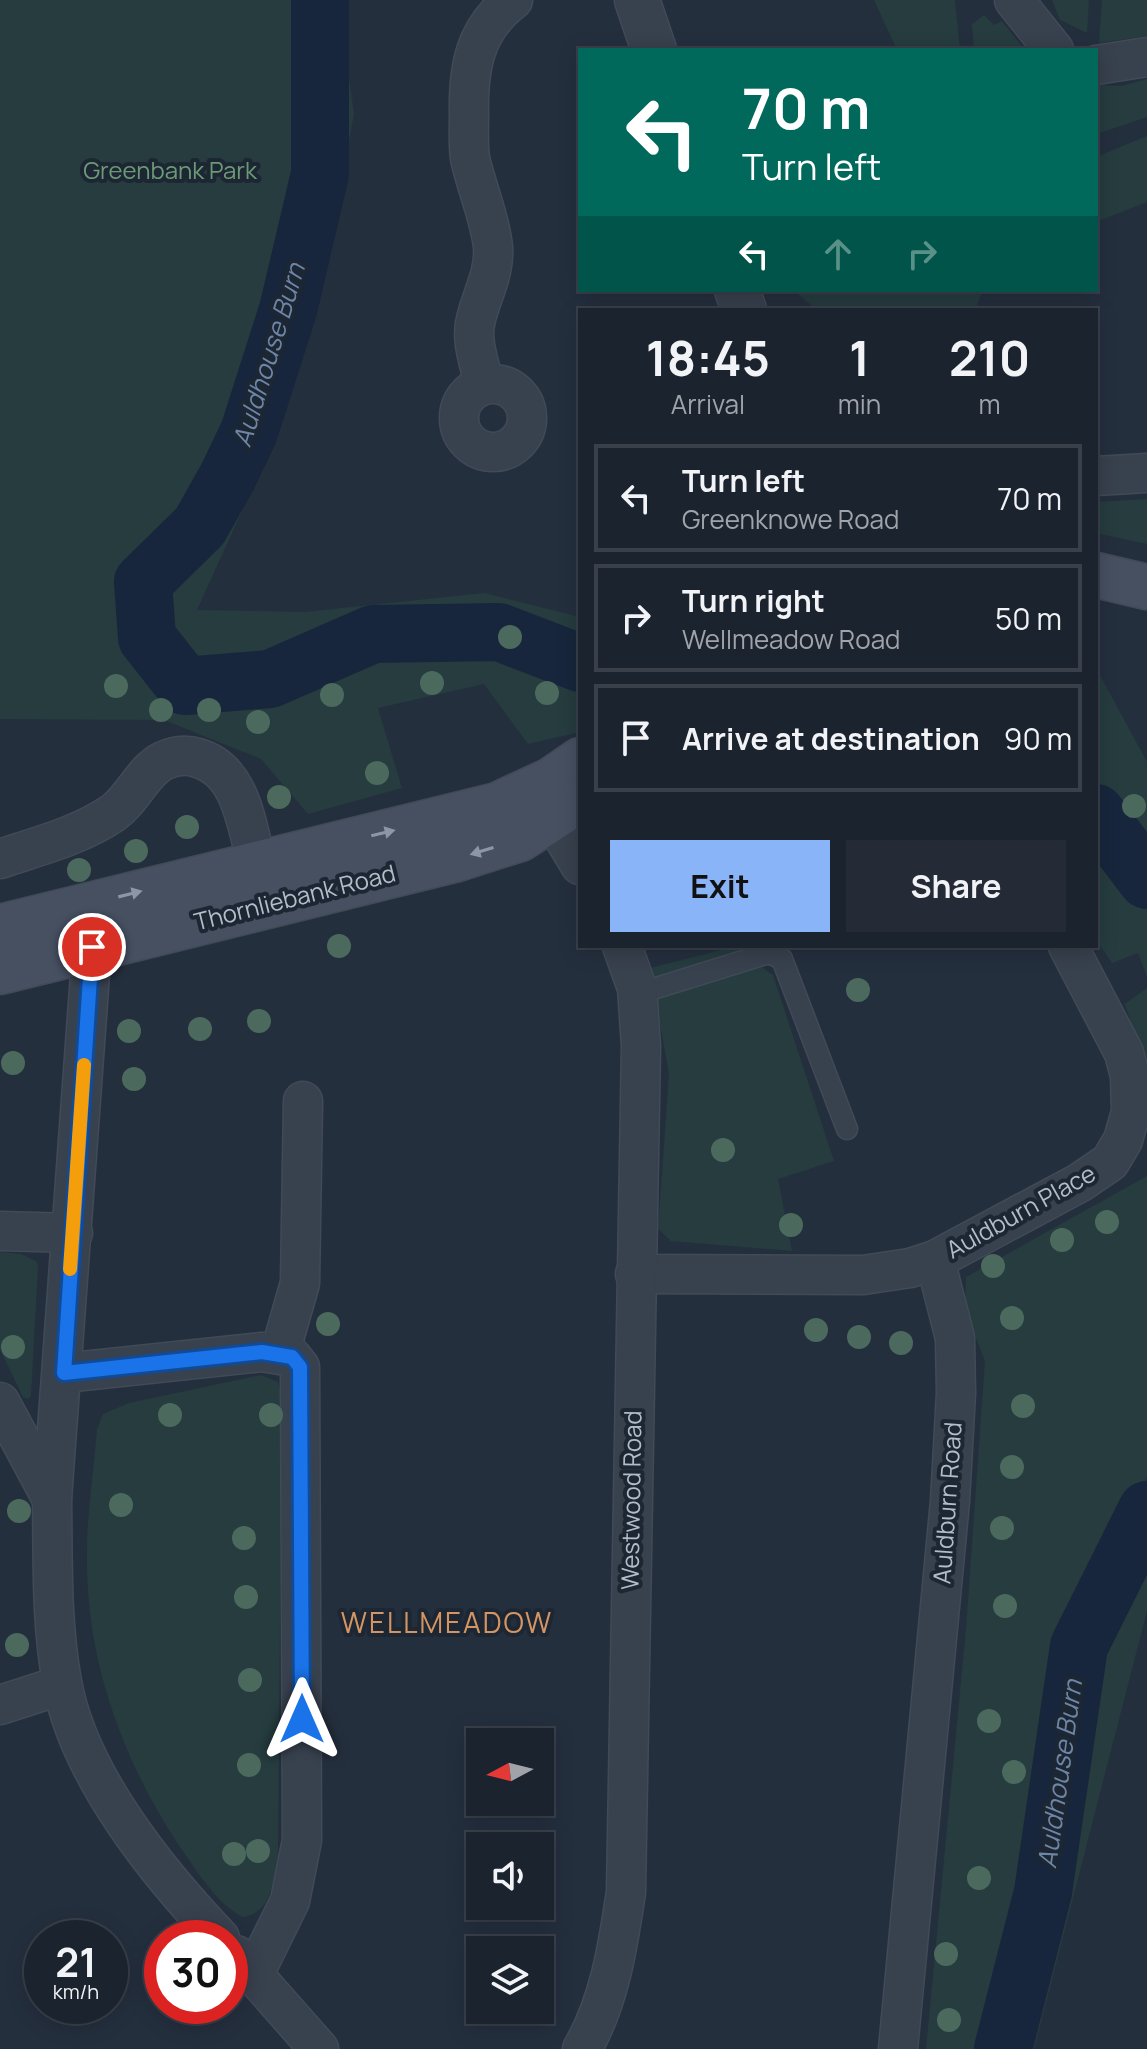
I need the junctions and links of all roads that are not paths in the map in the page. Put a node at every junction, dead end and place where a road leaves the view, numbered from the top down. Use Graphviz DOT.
graph roads {
  1 [pos="513,0"];
  2 [pos="637,0"];
  3 [pos="1014,0"];
  4 [pos="653,48"];
  5 [pos="1052,48"];
  6 [pos="1147,57"];
  7 [pos="1098,65"];
  8 [pos="484,385"];
  9 [pos="1147,473"];
  10 [pos="1098,476"];
  11 [pos="1098,575"];
  12 [pos="1147,587"];
  13 [pos="578,764"];
  14 [pos="556,803"];
  15 [pos="0,859"];
  16 [pos="578,860"];
  17 [pos="257,863"];
  18 [pos="0,927"];
  19 [pos="88,927"];
  20 [pos="623,948"];
  21 [pos="1069,948"];
  22 [pos="0,972"];
  23 [pos="637,994"];
  24 [pos="303,1101"];
  25 [pos="847,1129"];
  26 [pos="0,1231"];
  27 [pos="73,1233"];
  28 [pos="935,1260"];
  29 [pos="635,1274"];
  30 [pos="280,1353"];
  31 [pos="64,1373"];
  32 [pos="0,1402"];
  33 [pos="52,1499"];
  34 [pos="62,1685"];
  35 [pos="0,1705"];
  36 [pos="204,1920"];
  37 [pos="248,1954"];
  38 [pos="248,1968"];
  39 [pos="319,2049"];
  40 [pos="582,2049"];
  41 [pos="898,2049"];
  1 -- 8 [label="street"];
  2 -- 4 [label="street"];
  3 -- 5 [label="street"];
  6 -- 7 [label="street"];
  9 -- 10 [label="street"];
  11 -- 12 [label="main road"];
  13 -- 14 [label="main road, Thornliebank Road"];
  14 -- 16 [label="street"];
  17 -- 14 [label="main road, Thornliebank Road, one-way"];
  14 -- 19 [label="main road, Thornliebank Road, one-way"];
  15 -- 17 [label="street"];
  19 -- 17 [label="main road, Thornliebank Road, one-way"];
  18 -- 19 [label="main road, Thornliebank Road"];
  19 -- 22 [label="main road, Thornliebank Road"];
  19 -- 27 [label="street"];
  20 -- 23 [label="street, Westwood Road"];
  21 -- 28 [label="street, Auldburn Place"];
  23 -- 25 [label="lane"];
  23 -- 29 [label="street, Westwood Road"];
  24 -- 30 [label="street"];
  26 -- 27 [label="street"];
  27 -- 31 [label="street"];
  28 -- 29 [label="street"];
  28 -- 41 [label="street, Auldburn Road"];
  29 -- 40 [label="street, Westwood Road"];
  30 -- 31 [label="street"];
  30 -- 37 [label="street"];
  31 -- 33 [label="street"];
  32 -- 33 [label="street"];
  33 -- 34 [label="street"];
  34 -- 35 [label="street"];
  34 -- 36 [label="street"];
  38 -- 39 [label="street"];
}
